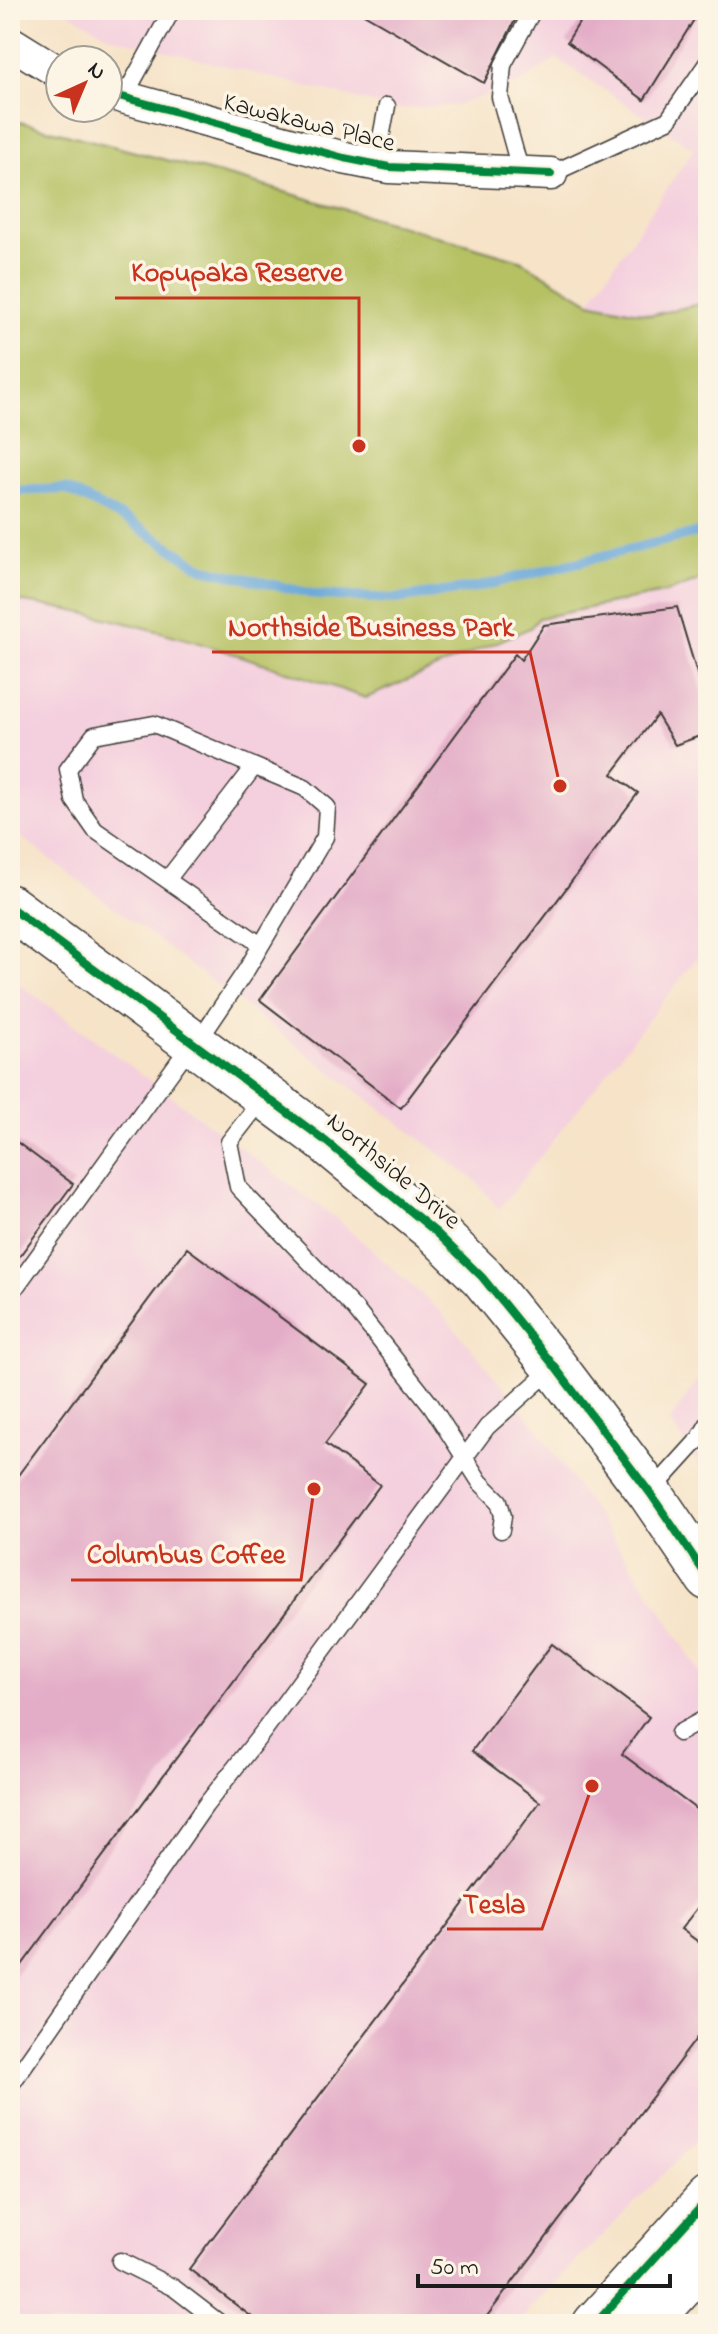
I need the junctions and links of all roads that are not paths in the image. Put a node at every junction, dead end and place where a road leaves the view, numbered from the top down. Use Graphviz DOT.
graph roads {
  1 [pos="172,10"];
  2 [pos="533,10"];
  3 [pos="10,42"];
  4 [pos="708,62"];
  5 [pos="44,63"];
  6 [pos="124,83"];
  7 [pos="124,97"];
  8 [pos="387,106"];
  9 [pos="376,164"];
  10 [pos="536,174"];
  11 [pos="254,767"];
  12 [pos="167,880"];
  13 [pos="10,907"];
  14 [pos="261,945"];
  15 [pos="194,1043"];
  16 [pos="266,1095"];
  17 [pos="10,1295"];
  18 [pos="555,1367"];
  19 [pos="708,1424"];
  20 [pos="465,1456"];
  21 [pos="650,1493"];
  22 [pos="501,1530"];
  23 [pos="708,1578"];
  24 [pos="708,1717"];
  25 [pos="679,1733"];
  26 [pos="10,2086"];
  27 [pos="708,2199"];
  28 [pos="708,2258"];
  29 [pos="120,2261"];
  30 [pos="221,2324"];
  31 [pos="595,2324"];
  32 [pos="647,2324"];
  1 -- 6 [label="lane"];
  2 -- 10 [label="lane"];
  3 -- 5 [label="street"];
  4 -- 10 [label="lane"];
  7 -- 9 [label="street, Kawakawa Place"];
  8 -- 9 [label="lane"];
  9 -- 10 [label="street, Kawakawa Place"];
  11 -- 12 [label="lane"];
  11 -- 12 [label="lane"];
  11 -- 14 [label="lane"];
  12 -- 14 [label="lane"];
  13 -- 15 [label="street, Northside Drive"];
  14 -- 15 [label="lane"];
  15 -- 16 [label="street, Northside Drive"];
  15 -- 17 [label="lane"];
  16 -- 18 [label="street, Northside Drive"];
  16 -- 20 [label="lane"];
  18 -- 20 [label="lane"];
  18 -- 21 [label="street, Northside Drive"];
  19 -- 21 [label="lane"];
  20 -- 22 [label="lane"];
  20 -- 26 [label="lane"];
  21 -- 23 [label="street, Northside Drive"];
  24 -- 25 [label="lane"];
  27 -- 31 [label="street"];
  28 -- 32 [label="street"];
  29 -- 30 [label="lane"];
}
